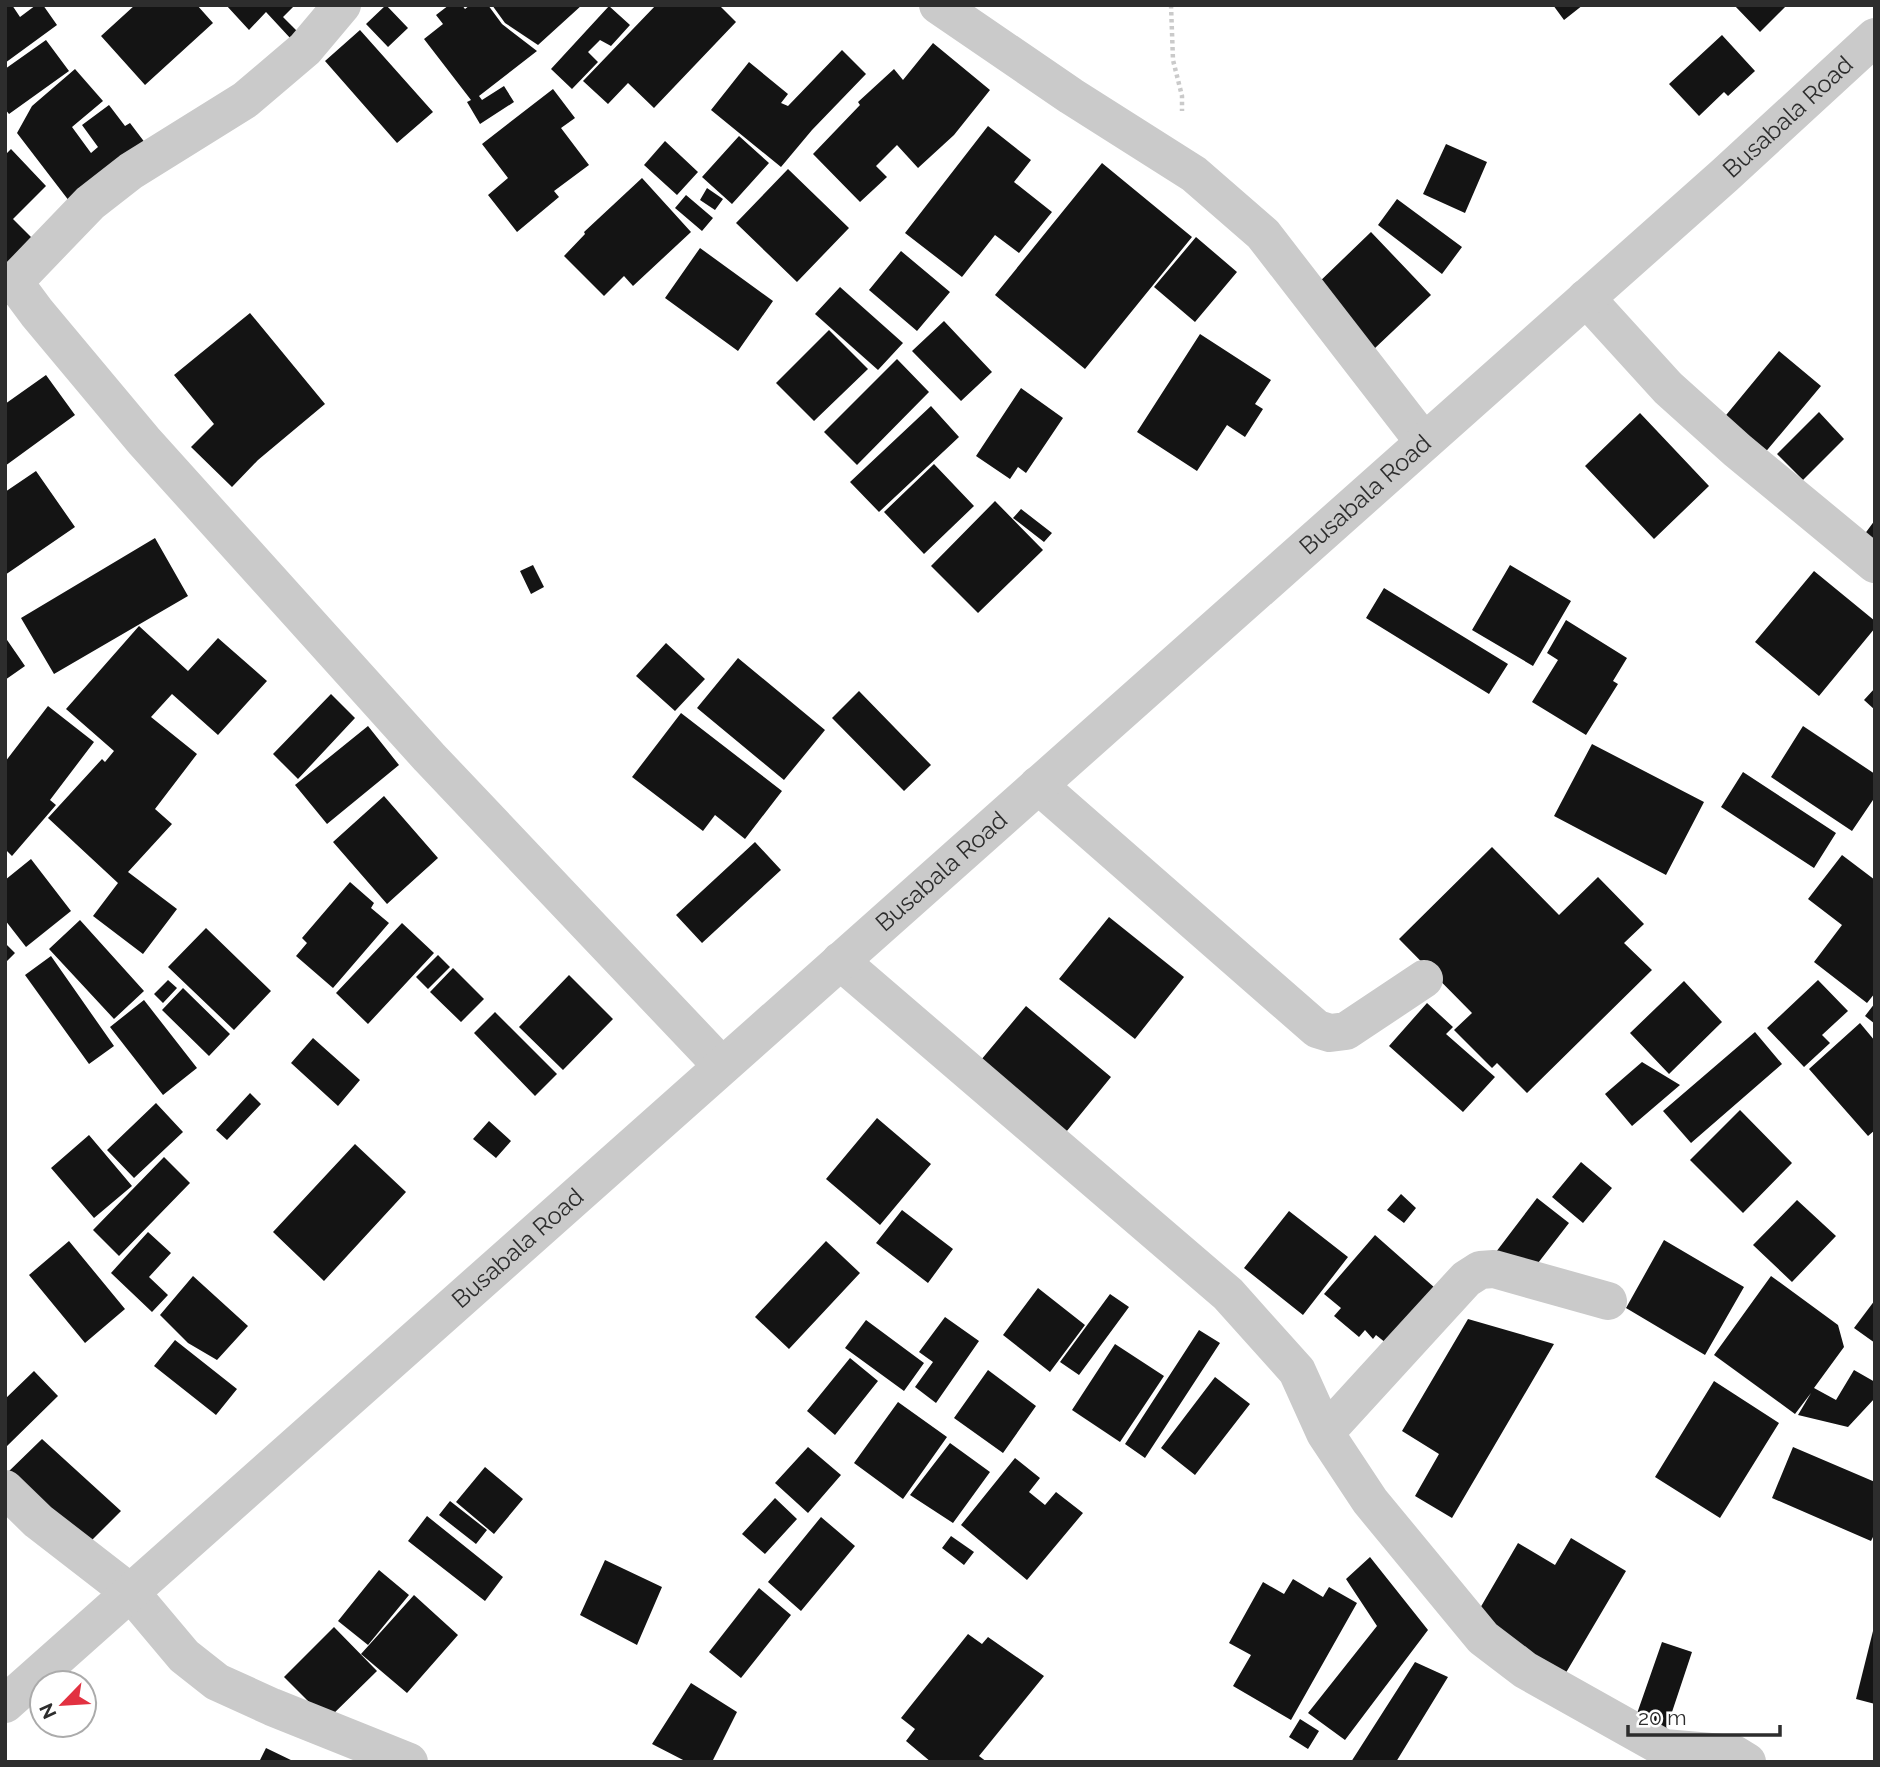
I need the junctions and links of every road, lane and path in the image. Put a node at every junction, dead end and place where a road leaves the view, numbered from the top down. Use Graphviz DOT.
graph roads {
  1 [pos="342,5"];
  2 [pos="938,5"];
  3 [pos="1171,5"];
  4 [pos="1875,37"];
  5 [pos="1159,152"];
  6 [pos="10,284"];
  7 [pos="1586,298"];
  8 [pos="1424,442"];
  9 [pos="1875,565"];
  10 [pos="1038,785"];
  11 [pos="840,961"];
  12 [pos="1424,979"];
  13 [pos="722,1066"];
  14 [pos="1608,1301"];
  15 [pos="1325,1433"];
  16 [pos="5,1489"];
  17 [pos="131,1593"];
  18 [pos="5,1704"];
  19 [pos="409,1762"];
  20 [pos="1747,1762"];
  1 -- 6 [label="street"];
  2 -- 5 [label="street"];
  3 -- 5 [label="path"];
  4 -- 7 [label="street, Busabala Road"];
  5 -- 8 [label="street"];
  6 -- 13 [label="street"];
  7 -- 8 [label="street, Busabala Road"];
  7 -- 9 [label="street"];
  8 -- 10 [label="street, Busabala Road"];
  10 -- 11 [label="street, Busabala Road"];
  10 -- 12 [label="street"];
  11 -- 13 [label="street, Busabala Road"];
  11 -- 15 [label="street"];
  13 -- 17 [label="street, Busabala Road"];
  14 -- 15 [label="street"];
  15 -- 20 [label="street"];
  16 -- 17 [label="street"];
  17 -- 18 [label="street, Busabala Road"];
  17 -- 19 [label="street"];
}
